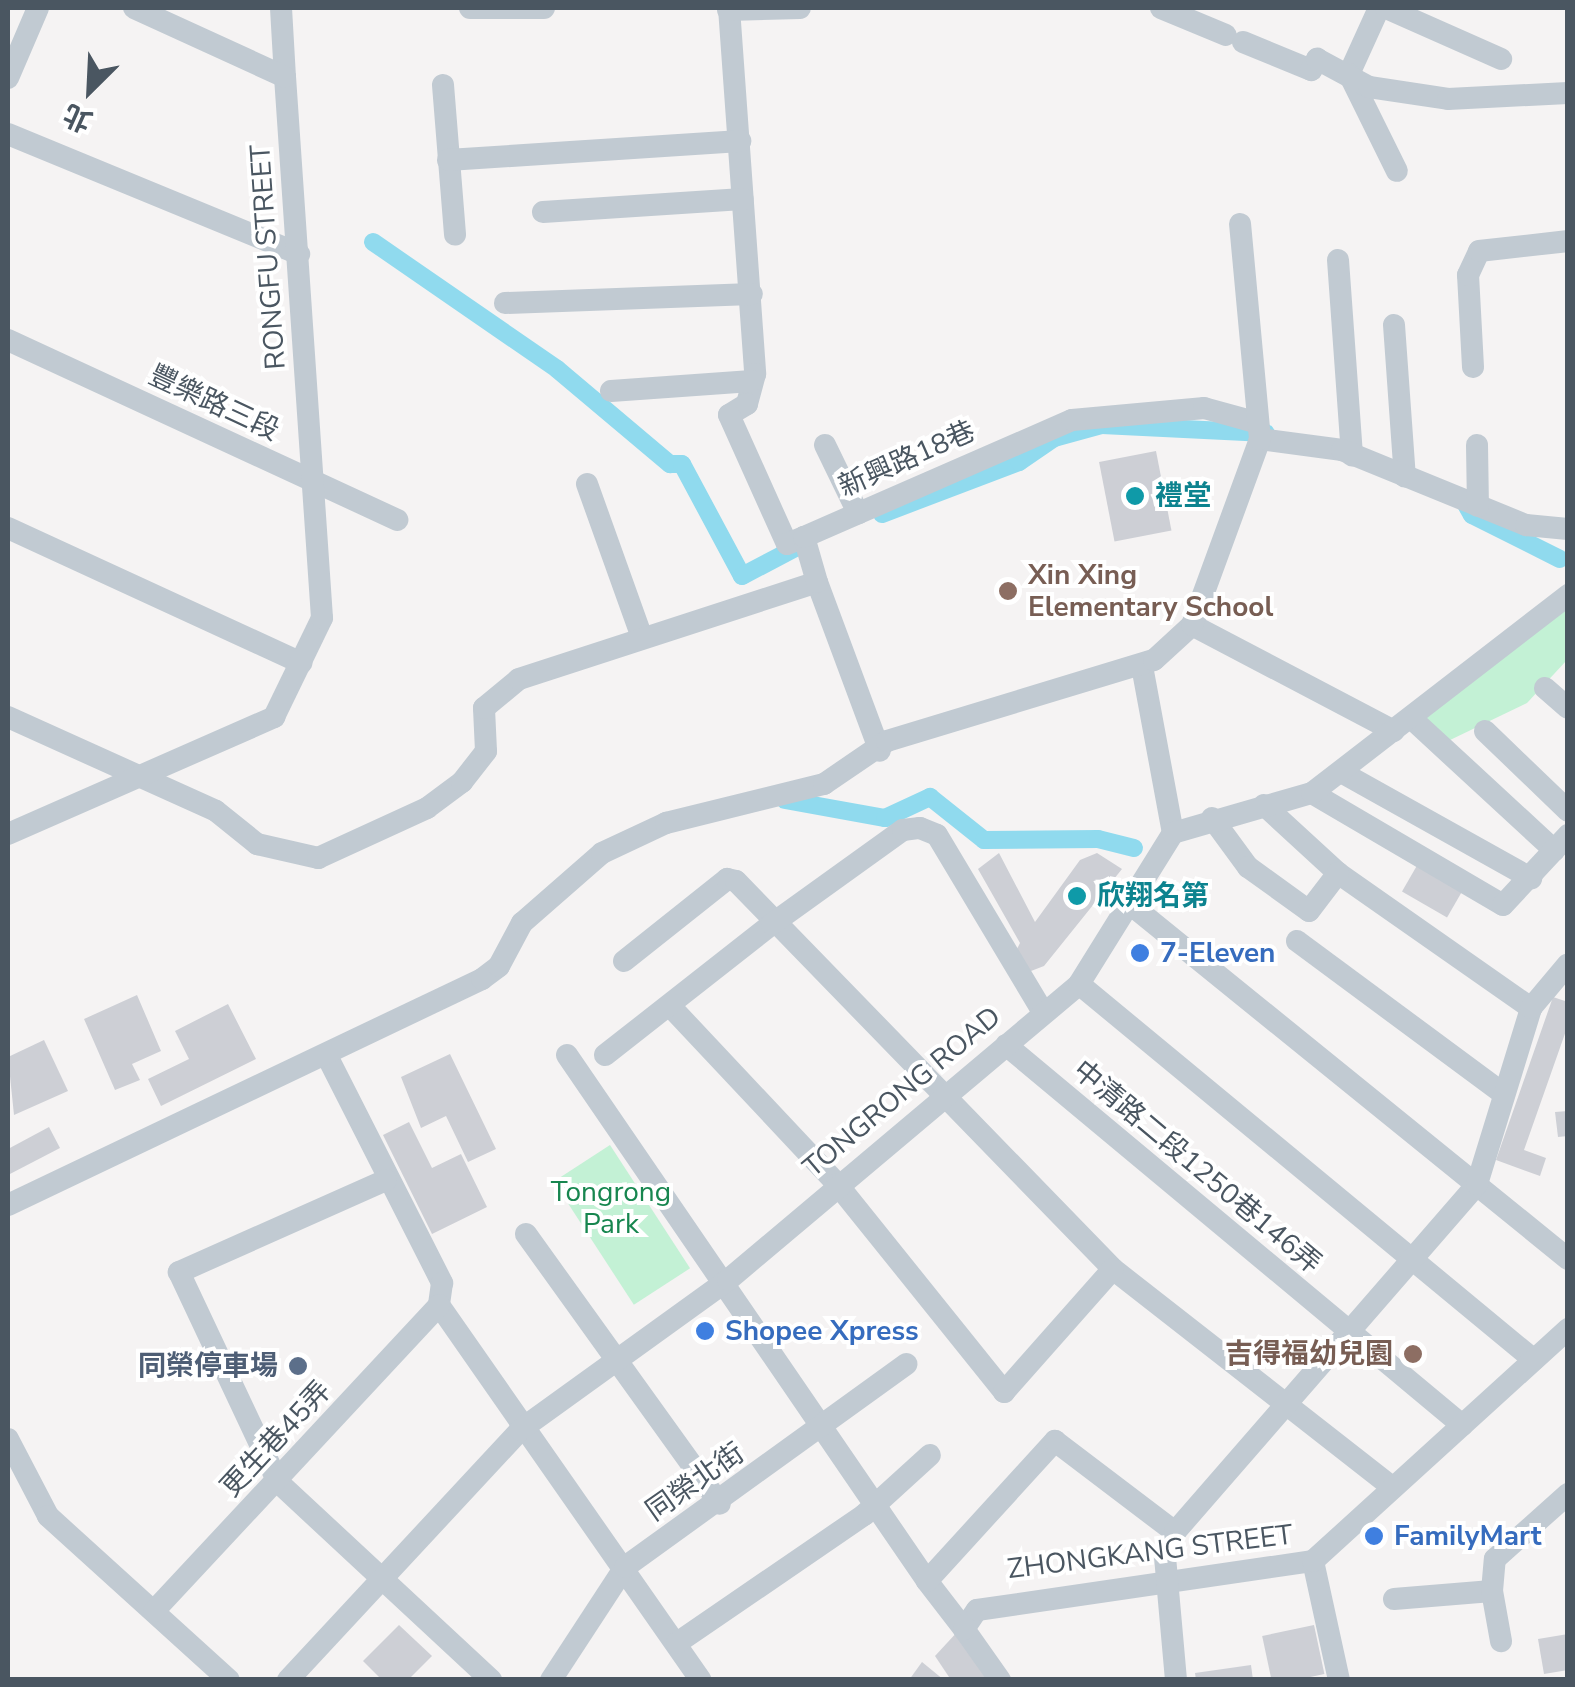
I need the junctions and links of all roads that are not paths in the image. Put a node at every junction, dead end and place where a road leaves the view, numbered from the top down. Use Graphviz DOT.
graph roads {
  1 [pos="38,8"];
  2 [pos="134,8"];
  3 [pos="281,8"];
  4 [pos="470,8"];
  5 [pos="544,8"];
  6 [pos="800,8"];
  7 [pos="1161,8"];
  8 [pos="1382,8"];
  9 [pos="728,9"];
  10 [pos="1502,59"];
  11 [pos="1349,74"];
  12 [pos="286,77"];
  13 [pos="8,78"];
  14 [pos="442,86"];
  15 [pos="1568,93"];
  16 [pos="8,134"];
  17 [pos="740,141"];
  18 [pos="448,160"];
  19 [pos="1397,171"];
  20 [pos="743,199"];
  21 [pos="543,212"];
  22 [pos="1240,224"];
  23 [pos="455,235"];
  24 [pos="1568,242"];
  25 [pos="299,254"];
  26 [pos="1338,260"];
  27 [pos="752,294"];
  28 [pos="504,303"];
  29 [pos="1394,326"];
  30 [pos="8,340"];
  31 [pos="1473,368"];
  32 [pos="752,382"];
  33 [pos="611,391"];
  34 [pos="1259,432"];
  35 [pos="825,445"];
  36 [pos="1476,446"];
  37 [pos="1352,455"];
  38 [pos="1405,477"];
  39 [pos="312,482"];
  40 [pos="587,484"];
  41 [pos="1478,506"];
  42 [pos="858,512"];
  43 [pos="397,520"];
  44 [pos="8,528"];
  45 [pos="1568,529"];
  46 [pos="804,536"];
  47 [pos="817,582"];
  48 [pos="1568,594"];
  49 [pos="1192,625"];
  50 [pos="641,635"];
  51 [pos="301,662"];
  52 [pos="1142,666"];
  53 [pos="1545,688"];
  54 [pos="1568,708"];
  55 [pos="8,717"];
  56 [pos="1402,724"];
  57 [pos="1485,731"];
  58 [pos="880,751"];
  59 [pos="1341,772"];
  60 [pos="136,776"];
  61 [pos="1312,793"];
  62 [pos="1264,805"];
  63 [pos="1568,811"];
  64 [pos="1212,818"];
  65 [pos="1173,833"];
  66 [pos="8,834"];
  67 [pos="1561,842"];
  68 [pos="1338,873"];
  69 [pos="1531,878"];
  70 [pos="1130,904"];
  71 [pos="772,924"];
  72 [pos="1297,941"];
  73 [pos="624,961"];
  74 [pos="1568,964"];
  75 [pos="1079,984"];
  76 [pos="670,1007"];
  77 [pos="1531,1008"];
  78 [pos="1043,1012"];
  79 [pos="1006,1045"];
  80 [pos="326,1054"];
  81 [pos="605,1055"];
  82 [pos="567,1056"];
  83 [pos="1504,1094"];
  84 [pos="942,1096"];
  85 [pos="386,1180"];
  86 [pos="837,1184"];
  87 [pos="1477,1184"];
  88 [pos="8,1205"];
  89 [pos="526,1234"];
  90 [pos="1568,1259"];
  91 [pos="1413,1260"];
  92 [pos="1113,1269"];
  93 [pos="728,1280"];
  94 [pos="439,1305"];
  95 [pos="1568,1329"];
  96 [pos="1349,1335"];
  97 [pos="616,1356"];
  98 [pos="1534,1360"];
  99 [pos="906,1364"];
  100 [pos="1284,1400"];
  101 [pos="1462,1425"];
  102 [pos="520,1430"];
  103 [pos="816,1430"];
  104 [pos="8,1444"];
  105 [pos="930,1455"];
  106 [pos="278,1482"];
  107 [pos="1393,1488"];
  108 [pos="1568,1494"];
  109 [pos="720,1504"];
  110 [pos="873,1507"];
  111 [pos="1175,1532"];
  112 [pos="1313,1561"];
  113 [pos="626,1567"];
  114 [pos="1166,1577"];
  115 [pos="385,1578"];
  116 [pos="927,1580"];
  117 [pos="1492,1591"];
  118 [pos="1394,1599"];
  119 [pos="154,1611"];
  120 [pos="964,1629"];
  121 [pos="1501,1642"];
  122 [pos="676,1643"];
  123 [pos="229,1680"];
  124 [pos="288,1680"];
  125 [pos="491,1680"];
  126 [pos="551,1680"];
  127 [pos="701,1680"];
  128 [pos="1000,1680"];
  129 [pos="1176,1680"];
  130 [pos="1338,1680"];
  1 -- 13 [label="street"];
  2 -- 12 [label="street"];
  3 -- 12 [label="street, RONGFU STREET"];
  4 -- 5 [label="street"];
  6 -- 9 [label="street"];
  7 -- 11 [label="street"];
  8 -- 10 [label="street"];
  8 -- 11 [label="street"];
  9 -- 17 [label="street"];
  11 -- 15 [label="street"];
  11 -- 19 [label="street"];
  12 -- 25 [label="street, RONGFU STREET"];
  14 -- 18 [label="street"];
  16 -- 25 [label="street"];
  17 -- 18 [label="street"];
  17 -- 20 [label="street"];
  18 -- 23 [label="street"];
  20 -- 21 [label="street"];
  20 -- 27 [label="street"];
  22 -- 34 [label="street"];
  24 -- 31 [label="street"];
  25 -- 39 [label="street, RONGFU STREET"];
  26 -- 37 [label="street"];
  27 -- 28 [label="street"];
  27 -- 32 [label="street"];
  29 -- 38 [label="street"];
  30 -- 39 [label="street, 豐樂路三段"];
  32 -- 33 [label="street"];
  32 -- 46 [label="street"];
  34 -- 37 [label="street, 新興路18巷"];
  34 -- 42 [label="street, 新興路18巷"];
  34 -- 49 [label="street"];
  35 -- 42 [label="street"];
  36 -- 41 [label="street"];
  37 -- 38 [label="street, 新興路18巷"];
  38 -- 41 [label="street, 新興路18巷"];
  39 -- 43 [label="street, 豐樂路三段"];
  39 -- 51 [label="street, RONGFU STREET"];
  40 -- 50 [label="street"];
  41 -- 45 [label="street, 新興路18巷"];
  42 -- 46 [label="street, 新興路18巷"];
  44 -- 51 [label="street"];
  46 -- 47 [label="street"];
  47 -- 50 [label="street"];
  47 -- 58 [label="street"];
  48 -- 56 [label="street"];
  49 -- 52 [label="street"];
  49 -- 56 [label="street"];
  50 -- 60 [label="street"];
  51 -- 60 [label="street, RONGFU STREET"];
  52 -- 58 [label="street"];
  52 -- 65 [label="street"];
  53 -- 54 [label="street"];
  55 -- 60 [label="street"];
  56 -- 59 [label="street"];
  56 -- 67 [label="street"];
  57 -- 63 [label="street"];
  58 -- 80 [label="street"];
  59 -- 61 [label="street"];
  59 -- 69 [label="street"];
  60 -- 66 [label="street, RONGFU STREET"];
  61 -- 62 [label="street"];
  61 -- 69 [label="street"];
  62 -- 64 [label="street"];
  62 -- 68 [label="street"];
  64 -- 65 [label="street"];
  64 -- 68 [label="street"];
  65 -- 70 [label="street, TONGRONG ROAD"];
  67 -- 69 [label="street"];
  68 -- 77 [label="street"];
  70 -- 75 [label="street, TONGRONG ROAD"];
  70 -- 87 [label="street"];
  71 -- 73 [label="street"];
  71 -- 76 [label="street"];
  71 -- 78 [label="street"];
  71 -- 84 [label="street"];
  72 -- 83 [label="street"];
  74 -- 77 [label="street"];
  75 -- 78 [label="street, TONGRONG ROAD"];
  75 -- 91 [label="street"];
  76 -- 81 [label="street"];
  76 -- 86 [label="street"];
  77 -- 83 [label="street"];
  78 -- 79 [label="street, TONGRONG ROAD"];
  79 -- 84 [label="street, TONGRONG ROAD"];
  79 -- 96 [label="street, 中清路二段1250巷146弄"];
  80 -- 85 [label="street"];
  80 -- 88 [label="street"];
  82 -- 93 [label="street"];
  83 -- 87 [label="street"];
  84 -- 86 [label="street, TONGRONG ROAD"];
  84 -- 92 [label="street"];
  85 -- 94 [label="street"];
  85 -- 106 [label="street"];
  86 -- 92 [label="street"];
  86 -- 93 [label="street, TONGRONG ROAD"];
  87 -- 90 [label="street"];
  87 -- 91 [label="street"];
  89 -- 97 [label="street"];
  91 -- 96 [label="street"];
  91 -- 98 [label="street"];
  92 -- 100 [label="street"];
  93 -- 97 [label="street, TONGRONG ROAD"];
  93 -- 103 [label="street"];
  94 -- 102 [label="street"];
  94 -- 106 [label="street, 更生巷45弄"];
  95 -- 98 [label="street, ZHONGKANG STREET"];
  96 -- 100 [label="street"];
  96 -- 101 [label="street, 中清路二段1250巷146弄"];
  97 -- 102 [label="street, TONGRONG ROAD"];
  97 -- 109 [label="street"];
  98 -- 101 [label="street, ZHONGKANG STREET"];
  99 -- 103 [label="street, 同榮北街"];
  100 -- 107 [label="street"];
  100 -- 111 [label="street"];
  101 -- 107 [label="street, ZHONGKANG STREET"];
  102 -- 113 [label="street"];
  102 -- 115 [label="street, TONGRONG ROAD"];
  103 -- 109 [label="street, 同榮北街"];
  103 -- 110 [label="street"];
  104 -- 119 [label="street"];
  105 -- 110 [label="street"];
  106 -- 115 [label="street"];
  106 -- 119 [label="street, 更生巷45弄"];
  107 -- 112 [label="street, ZHONGKANG STREET"];
  108 -- 117 [label="street"];
  109 -- 113 [label="street, 同榮北街"];
  110 -- 116 [label="street"];
  110 -- 122 [label="street"];
  111 -- 114 [label="street"];
  111 -- 116 [label="street"];
  112 -- 114 [label="street, ZHONGKANG STREET"];
  112 -- 130 [label="street"];
  113 -- 122 [label="street"];
  113 -- 126 [label="street, 同榮北街"];
  114 -- 120 [label="street, ZHONGKANG STREET"];
  114 -- 129 [label="street"];
  115 -- 124 [label="street, TONGRONG ROAD"];
  115 -- 125 [label="street"];
  116 -- 120 [label="street"];
  117 -- 118 [label="street"];
  117 -- 121 [label="street"];
  119 -- 123 [label="street"];
  120 -- 128 [label="street"];
  122 -- 127 [label="street"];
}
